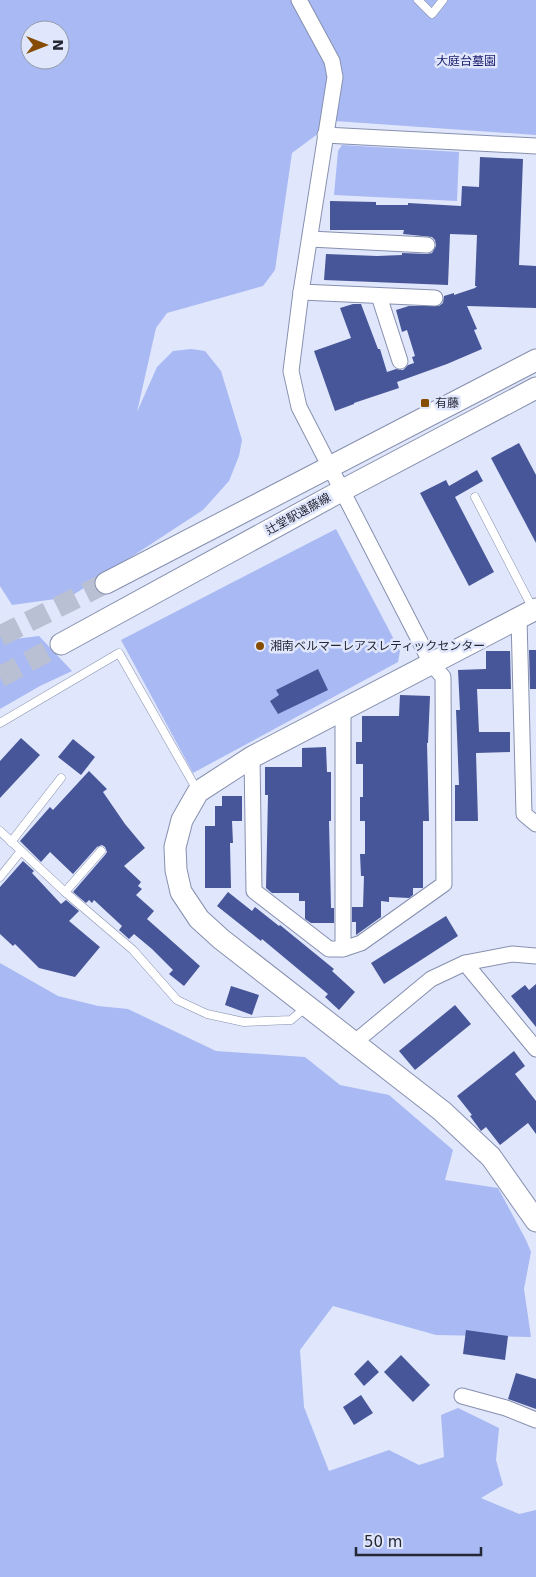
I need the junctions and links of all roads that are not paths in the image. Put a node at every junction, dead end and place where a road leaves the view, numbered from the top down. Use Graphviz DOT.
graph roads {
  1 [pos="299,0"];
  2 [pos="418,0"];
  3 [pos="442,0"];
  4 [pos="326,135"];
  5 [pos="536,146"];
  6 [pos="310,239"];
  7 [pos="427,245"];
  8 [pos="301,292"];
  9 [pos="379,296"];
  10 [pos="435,298"];
  11 [pos="400,360"];
  12 [pos="536,360"];
  13 [pos="536,388"];
  14 [pos="329,467"];
  15 [pos="341,490"];
  16 [pos="475,497"];
  17 [pos="106,583"];
  18 [pos="530,612"];
  19 [pos="61,644"];
  20 [pos="432,663"];
  21 [pos="344,710"];
  22 [pos="0,723"];
  23 [pos="252,758"];
  24 [pos="61,778"];
  25 [pos="198,792"];
  26 [pos="536,824"];
  27 [pos="0,831"];
  28 [pos="11,842"];
  29 [pos="21,851"];
  30 [pos="101,851"];
  31 [pos="0,878"];
  32 [pos="66,892"];
  33 [pos="343,949"];
  34 [pos="536,956"];
  35 [pos="465,962"];
  36 [pos="308,1006"];
  37 [pos="354,1042"];
  38 [pos="536,1049"];
  39 [pos="536,1221"];
  40 [pos="462,1396"];
  41 [pos="536,1420"];
  1 -- 4 [label="street"];
  2 -- 3 [label="lane"];
  4 -- 5 [label="street"];
  4 -- 6 [label="street"];
  6 -- 7 [label="street"];
  6 -- 8 [label="street"];
  8 -- 9 [label="street"];
  8 -- 14 [label="street"];
  9 -- 10 [label="street"];
  9 -- 11 [label="street"];
  12 -- 14 [label="street"];
  13 -- 15 [label="street, 辻堂駅遠藤線"];
  14 -- 15 [label="street"];
  14 -- 17 [label="street"];
  15 -- 19 [label="street, 辻堂駅遠藤線"];
  15 -- 20 [label="street"];
  16 -- 18 [label="lane"];
  18 -- 20 [label="street"];
  18 -- 26 [label="street"];
  20 -- 21 [label="street"];
  20 -- 33 [label="street"];
  21 -- 23 [label="street"];
  21 -- 33 [label="street"];
  22 -- 25 [label="lane"];
  23 -- 25 [label="street"];
  23 -- 33 [label="street"];
  24 -- 28 [label="lane"];
  25 -- 36 [label="street"];
  27 -- 28 [label="lane"];
  28 -- 29 [label="lane"];
  29 -- 31 [label="lane"];
  29 -- 32 [label="lane"];
  30 -- 32 [label="lane"];
  32 -- 36 [label="lane"];
  34 -- 35 [label="street"];
  35 -- 37 [label="street"];
  35 -- 38 [label="street"];
  36 -- 37 [label="street"];
  37 -- 39 [label="street"];
  40 -- 41 [label="street"];
}
